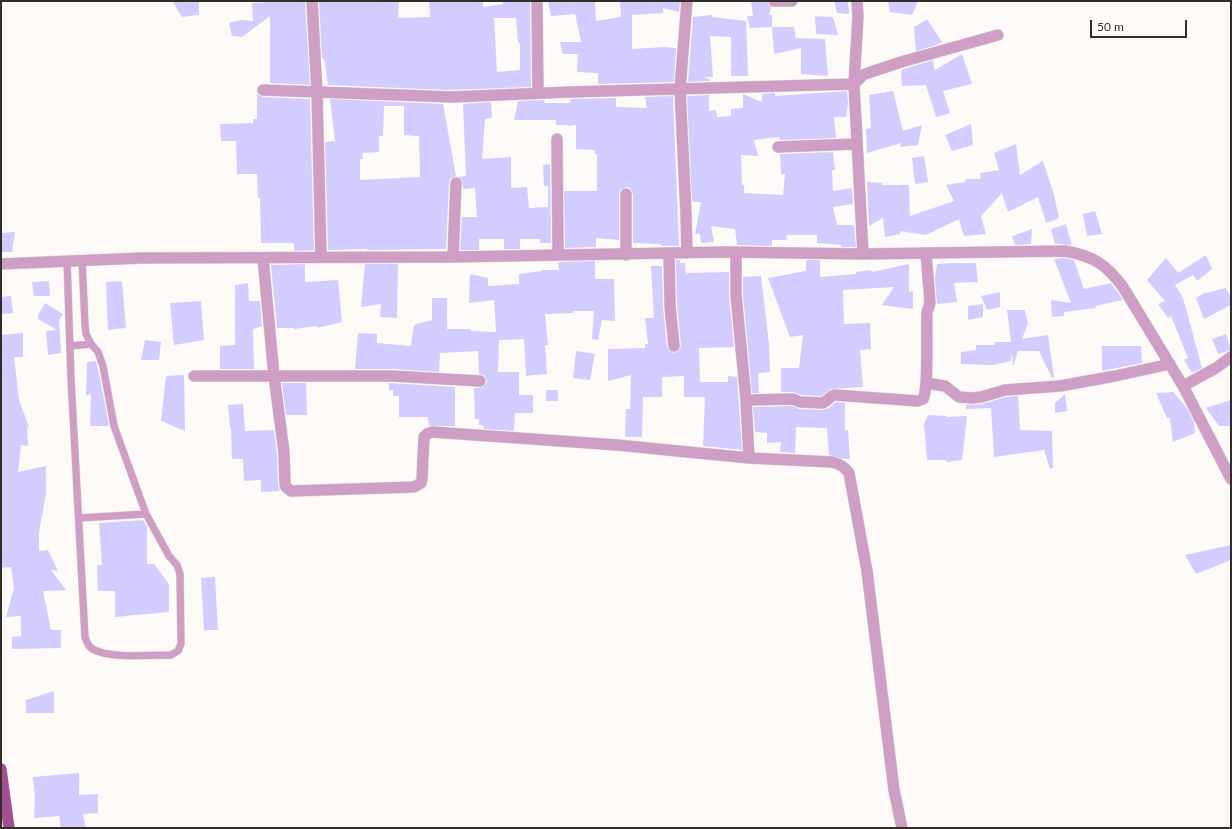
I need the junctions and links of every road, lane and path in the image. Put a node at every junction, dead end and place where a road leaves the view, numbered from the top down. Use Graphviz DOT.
graph roads {
  1 [pos="312,1"];
  2 [pos="537,1"];
  3 [pos="687,1"];
  4 [pos="774,1"];
  5 [pos="792,1"];
  6 [pos="857,1"];
  7 [pos="998,35"];
  8 [pos="854,84"];
  9 [pos="680,88"];
  10 [pos="262,90"];
  11 [pos="317,92"];
  12 [pos="538,93"];
  13 [pos="557,139"];
  14 [pos="856,144"];
  15 [pos="778,147"];
  16 [pos="456,183"];
  17 [pos="626,194"];
  18 [pos="736,252"];
  19 [pos="687,253"];
  20 [pos="926,253"];
  21 [pos="669,254"];
  22 [pos="863,254"];
  23 [pos="558,255"];
  24 [pos="626,255"];
  25 [pos="321,257"];
  26 [pos="453,257"];
  27 [pos="263,258"];
  28 [pos="67,260"];
  29 [pos="82,260"];
  30 [pos="1,264"];
  31 [pos="91,344"];
  32 [pos="70,346"];
  33 [pos="674,346"];
  34 [pos="1231,356"];
  35 [pos="1170,364"];
  36 [pos="194,376"];
  37 [pos="274,376"];
  38 [pos="480,381"];
  39 [pos="926,383"];
  40 [pos="1183,386"];
  41 [pos="746,400"];
  42 [pos="749,458"];
  43 [pos="1231,479"];
  44 [pos="146,514"];
  45 [pos="79,518"];
  46 [pos="1,769"];
  47 [pos="2,781"];
  48 [pos="9,828"];
  49 [pos="902,828"];
  1 -- 11 [label="street"];
  2 -- 12 [label="street"];
  3 -- 9 [label="street"];
  4 -- 5 [label="street"];
  6 -- 8 [label="street"];
  7 -- 8 [label="street"];
  8 -- 9 [label="street"];
  8 -- 14 [label="street"];
  9 -- 12 [label="street"];
  9 -- 19 [label="street"];
  10 -- 11 [label="street"];
  11 -- 12 [label="street"];
  11 -- 25 [label="street"];
  13 -- 23 [label="street"];
  14 -- 15 [label="street"];
  14 -- 22 [label="street"];
  16 -- 26 [label="street"];
  17 -- 24 [label="street"];
  18 -- 19 [label="street"];
  18 -- 22 [label="street"];
  18 -- 41 [label="street"];
  19 -- 21 [label="street"];
  20 -- 22 [label="street"];
  20 -- 35 [label="street"];
  20 -- 39 [label="street"];
  21 -- 24 [label="street"];
  21 -- 33 [label="street"];
  23 -- 24 [label="street"];
  23 -- 26 [label="street"];
  25 -- 26 [label="street"];
  25 -- 27 [label="street"];
  27 -- 29 [label="street"];
  27 -- 37 [label="street"];
  28 -- 29 [label="street"];
  28 -- 30 [label="street"];
  28 -- 32 [label="lane"];
  29 -- 31 [label="lane"];
  31 -- 32 [label="lane"];
  31 -- 44 [label="lane"];
  32 -- 45 [label="lane"];
  34 -- 40 [label="street"];
  35 -- 39 [label="street"];
  35 -- 40 [label="street"];
  36 -- 37 [label="street"];
  37 -- 38 [label="street"];
  37 -- 42 [label="street"];
  39 -- 41 [label="street"];
  40 -- 43 [label="street"];
  41 -- 42 [label="street"];
  42 -- 49 [label="street"];
  44 -- 45 [label="lane"];
  44 -- 45 [label="lane"];
  46 -- 47 [label="main road"];
  47 -- 48 [label="main road"];
}
